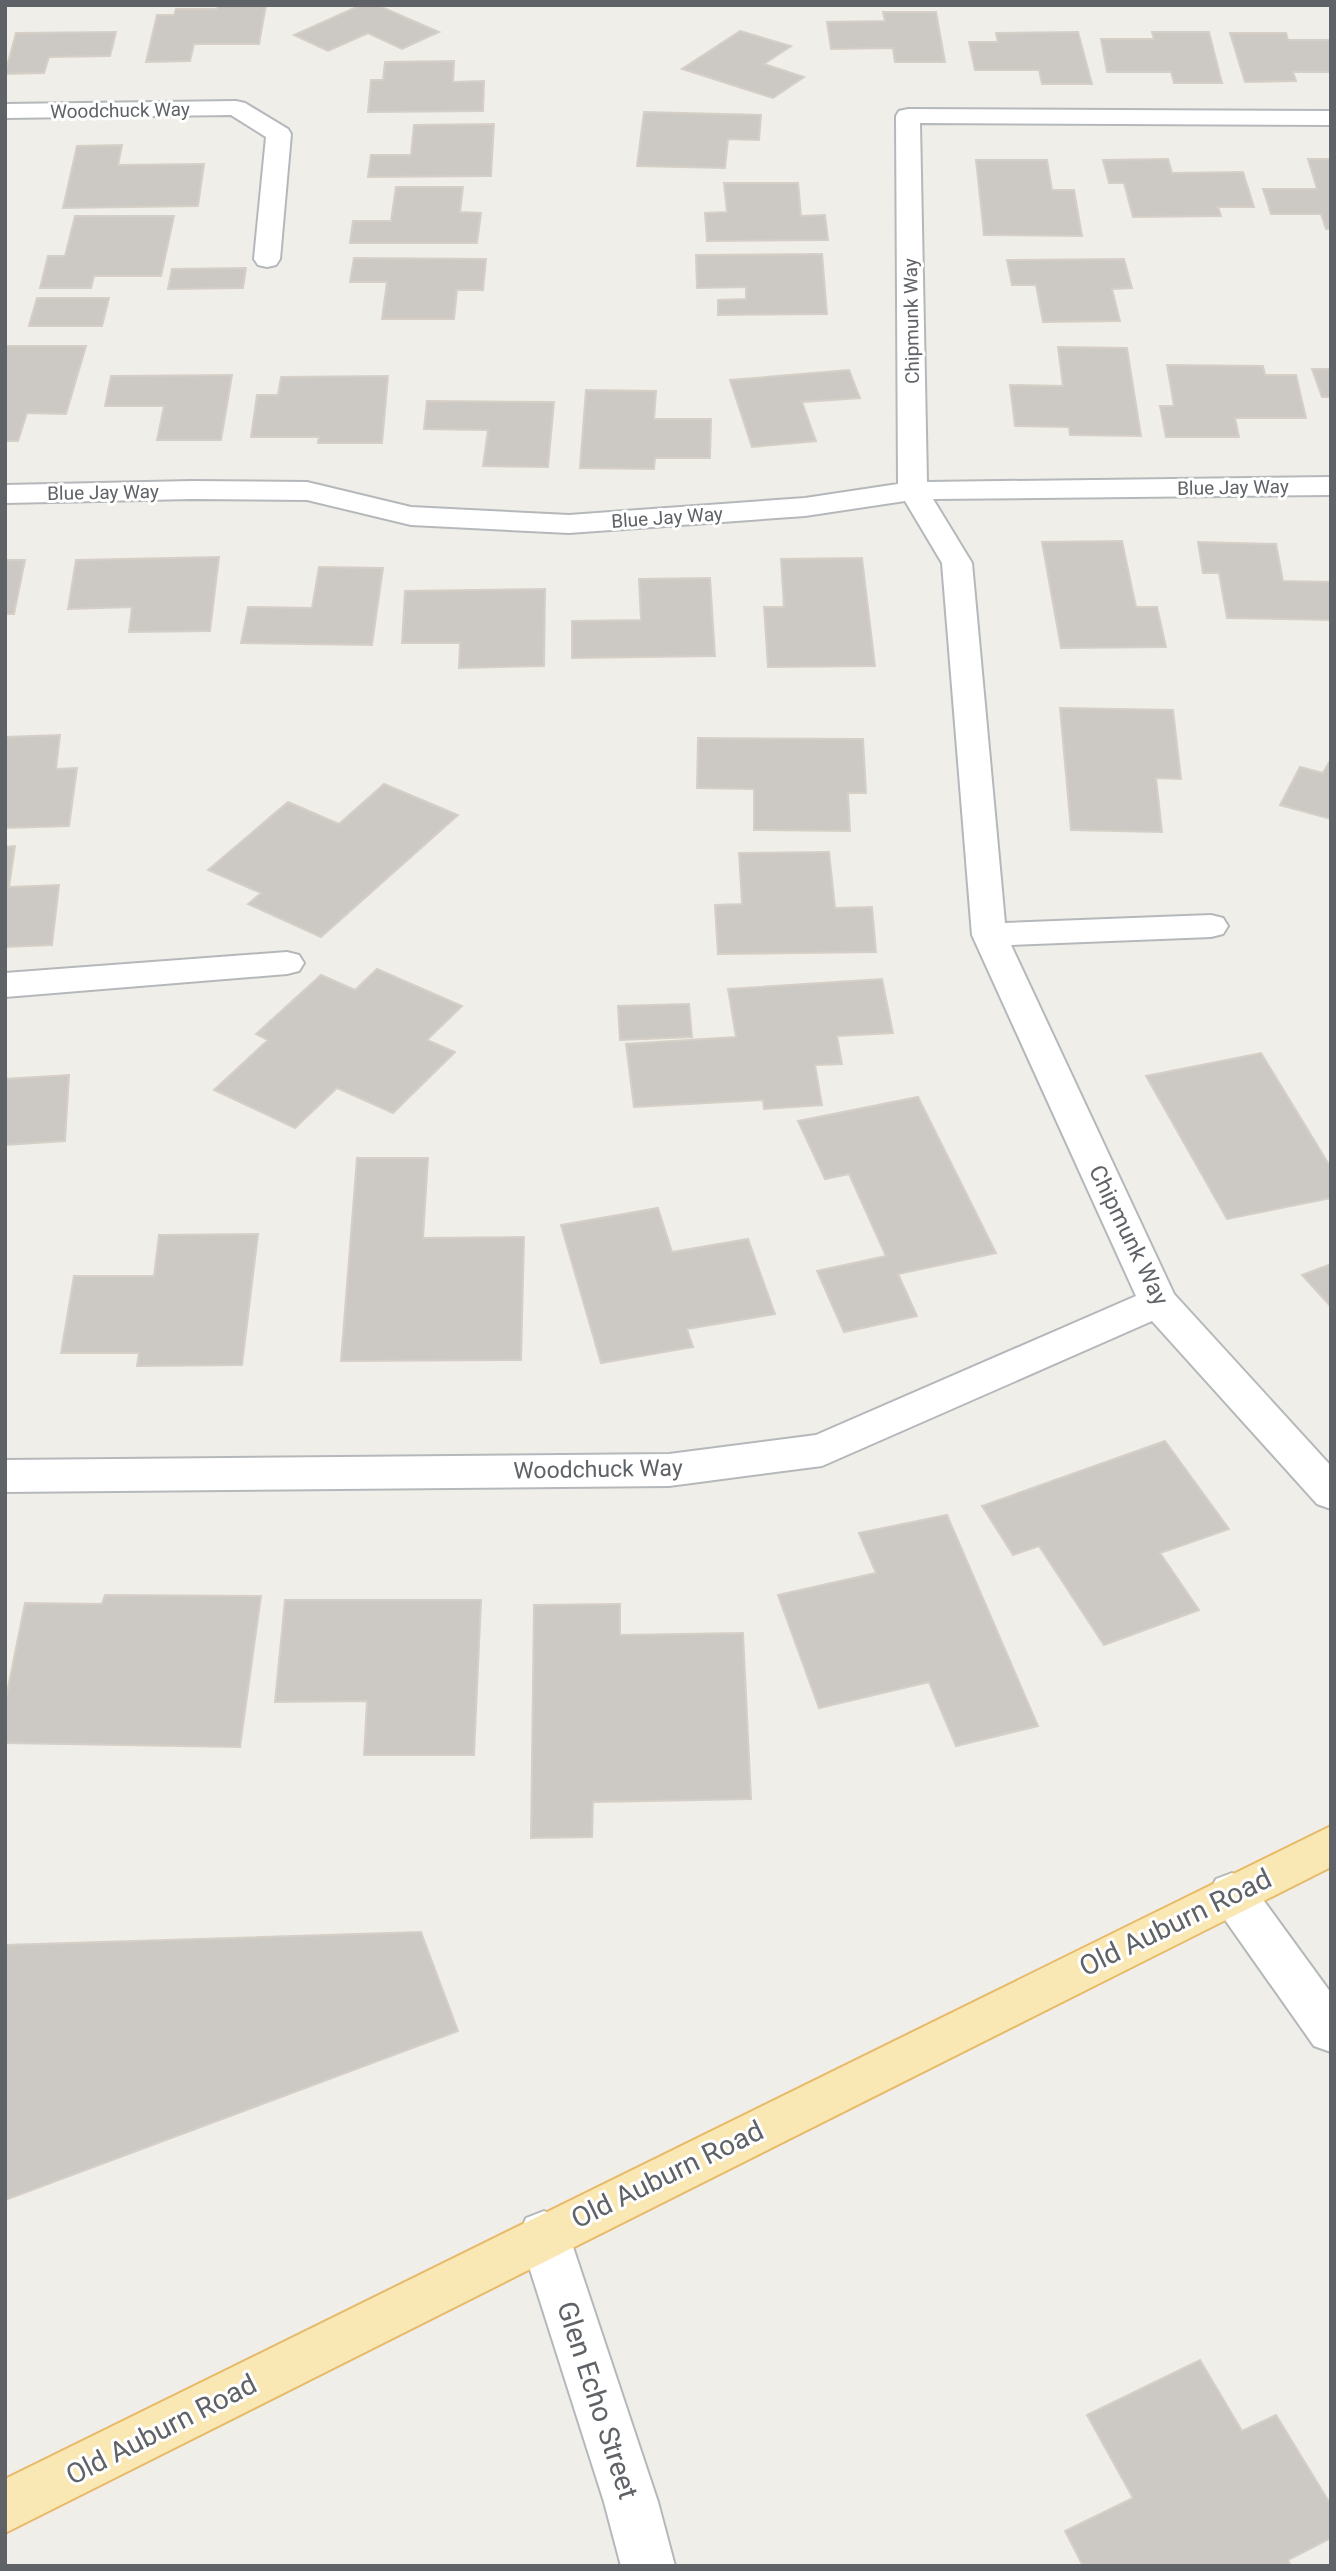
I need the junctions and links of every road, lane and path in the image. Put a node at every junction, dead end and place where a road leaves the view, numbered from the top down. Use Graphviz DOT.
graph roads {
  1 [pos="5,111"];
  2 [pos="1331,118"];
  3 [pos="267,259"];
  4 [pos="1331,486"];
  5 [pos="913,491"];
  6 [pos="5,494"];
  7 [pos="1211,926"];
  8 [pos="989,935"];
  9 [pos="287,963"];
  10 [pos="5,985"];
  11 [pos="1158,1302"];
  12 [pos="5,1476"];
  13 [pos="1331,1493"];
  14 [pos="1331,1845"];
  15 [pos="1231,1893"];
  16 [pos="1331,2031"];
  17 [pos="544,2235"];
  18 [pos="5,2507"];
  19 [pos="648,2566"];
  1 -- 3 [label="street, Woodchuck Way"];
  2 -- 5 [label="street, Chipmunk Way"];
  4 -- 5 [label="street, Blue Jay Way"];
  5 -- 6 [label="street, Blue Jay Way"];
  5 -- 8 [label="street, Chipmunk Way"];
  7 -- 8 [label="street"];
  8 -- 11 [label="street, Chipmunk Way"];
  9 -- 10 [label="street"];
  11 -- 12 [label="street, Woodchuck Way"];
  11 -- 13 [label="street, Chipmunk Way"];
  14 -- 15 [label="main road, Old Auburn Road"];
  15 -- 16 [label="street"];
  15 -- 17 [label="main road, Old Auburn Road"];
  17 -- 18 [label="main road, Old Auburn Road"];
  17 -- 19 [label="street, Glen Echo Street"];
}
